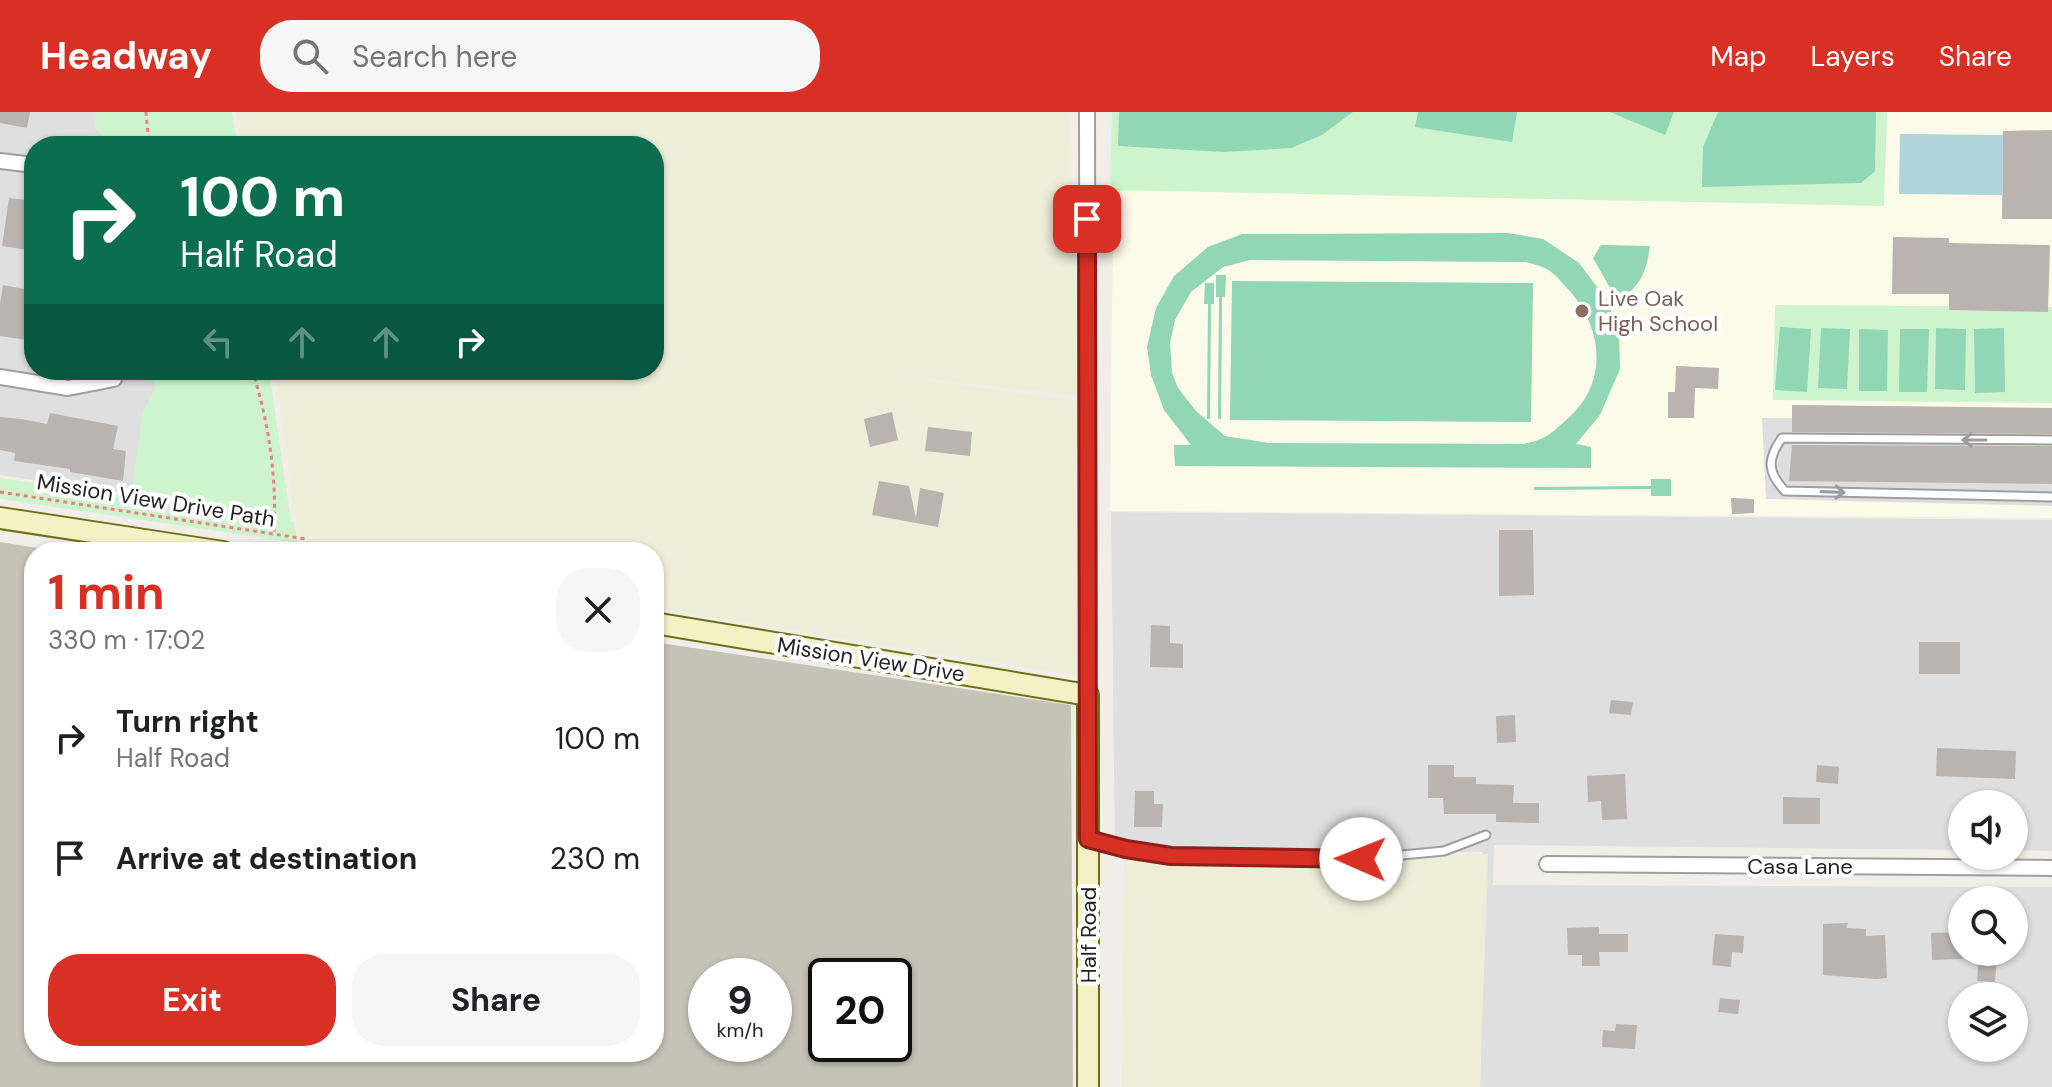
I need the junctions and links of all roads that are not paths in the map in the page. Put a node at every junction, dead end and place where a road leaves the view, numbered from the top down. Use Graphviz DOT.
graph roads {
  1 [pos="1087,112"];
  2 [pos="0,161"];
  3 [pos="24,164"];
  4 [pos="0,377"];
  5 [pos="109,380"];
  6 [pos="2052,440"];
  7 [pos="2052,497"];
  8 [pos="0,518"];
  9 [pos="157,542"];
  10 [pos="664,625"];
  11 [pos="1088,695"];
  12 [pos="1486,835"];
  13 [pos="1088,839"];
  14 [pos="1547,864"];
  15 [pos="2052,868"];
  16 [pos="1088,1087"];
  1 -- 11 [label="street, Half Road"];
  2 -- 3 [label="street"];
  4 -- 5 [label="street"];
  6 -- 7 [label="lane, one-way"];
  8 -- 9 [label="street"];
  10 -- 11 [label="street, Mission View Drive"];
  11 -- 13 [label="street, Half Road"];
  12 -- 13 [label="lane"];
  13 -- 16 [label="street, Half Road"];
  14 -- 15 [label="street, Casa Lane"];
}
